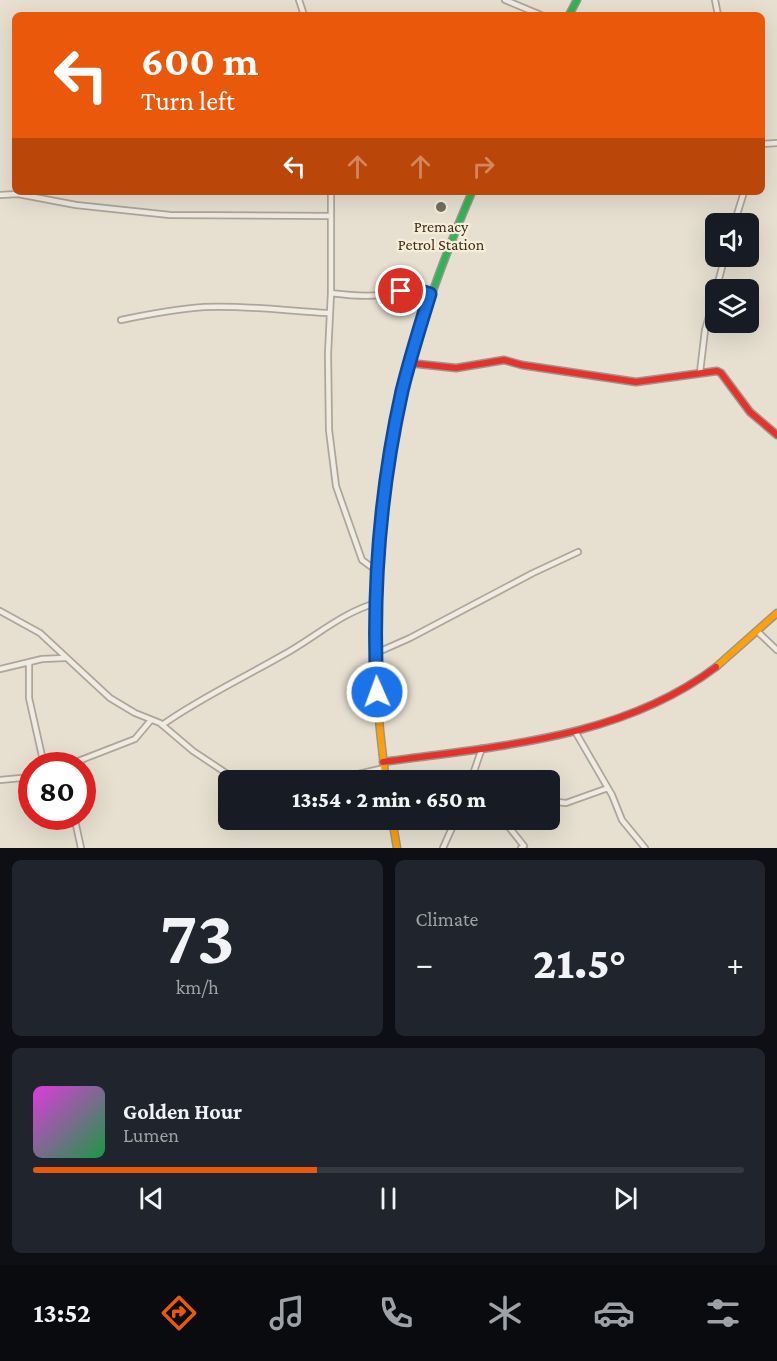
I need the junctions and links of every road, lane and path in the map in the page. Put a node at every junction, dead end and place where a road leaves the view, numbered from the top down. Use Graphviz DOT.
graph roads {
  1 [pos="505,0"];
  2 [pos="534,12"];
  3 [pos="23,195"];
  4 [pos="331,195"];
  5 [pos="471,195"];
  6 [pos="743,195"];
  7 [pos="737,213"];
  8 [pos="331,216"];
  9 [pos="331,293"];
  10 [pos="430,294"];
  11 [pos="329,313"];
  12 [pos="121,320"];
  13 [pos="705,330"];
  14 [pos="409,363"];
  15 [pos="700,372"];
  16 [pos="777,435"];
  17 [pos="578,552"];
  18 [pos="377,572"];
  19 [pos="376,603"];
  20 [pos="0,611"];
  21 [pos="777,613"];
  22 [pos="757,631"];
  23 [pos="777,650"];
  24 [pos="376,653"];
  25 [pos="65,658"];
  26 [pos="28,662"];
  27 [pos="0,669"];
  28 [pos="151,720"];
  29 [pos="162,725"];
  30 [pos="576,733"];
  31 [pos="482,748"];
  32 [pos="41,752"];
  33 [pos="96,754"];
  34 [pos="383,765"];
  35 [pos="222,770"];
  36 [pos="366,770"];
  37 [pos="384,770"];
  38 [pos="474,770"];
  39 [pos="18,778"];
  40 [pos="0,780"];
  41 [pos="608,788"];
  42 [pos="560,802"];
  43 [pos="77,830"];
  44 [pos="394,830"];
  45 [pos="451,830"];
  46 [pos="511,830"];
  47 [pos="81,848"];
  48 [pos="397,848"];
  49 [pos="443,848"];
  50 [pos="521,848"];
  51 [pos="645,848"];
  1 -- 2 [label="street"];
  3 -- 8 [label="street"];
  4 -- 8 [label="street"];
  5 -- 10 [label="main road"];
  6 -- 7 [label="street"];
  8 -- 9 [label="street"];
  9 -- 10 [label="street"];
  9 -- 11 [label="street"];
  10 -- 14 [label="main road"];
  11 -- 12 [label="street"];
  11 -- 18 [label="street"];
  13 -- 15 [label="street"];
  14 -- 15 [label="main road"];
  14 -- 18 [label="main road"];
  15 -- 16 [label="main road"];
  17 -- 24 [label="street"];
  18 -- 19 [label="main road"];
  19 -- 24 [label="main road"];
  19 -- 29 [label="street"];
  20 -- 25 [label="street"];
  21 -- 22 [label="main road"];
  22 -- 23 [label="street"];
  22 -- 30 [label="main road"];
  24 -- 34 [label="main road"];
  25 -- 26 [label="street"];
  25 -- 28 [label="street"];
  26 -- 27 [label="street"];
  26 -- 32 [label="street"];
  28 -- 29 [label="street"];
  28 -- 33 [label="street"];
  29 -- 35 [label="street"];
  30 -- 31 [label="main road"];
  30 -- 41 [label="street"];
  31 -- 34 [label="main road"];
  31 -- 38 [label="street"];
  34 -- 36 [label="street"];
  34 -- 37 [label="main road"];
  39 -- 40 [label="street"];
  41 -- 42 [label="street"];
  41 -- 51 [label="street"];
  43 -- 47 [label="street"];
  44 -- 48 [label="main road"];
  45 -- 49 [label="street"];
  46 -- 50 [label="street"];
}
